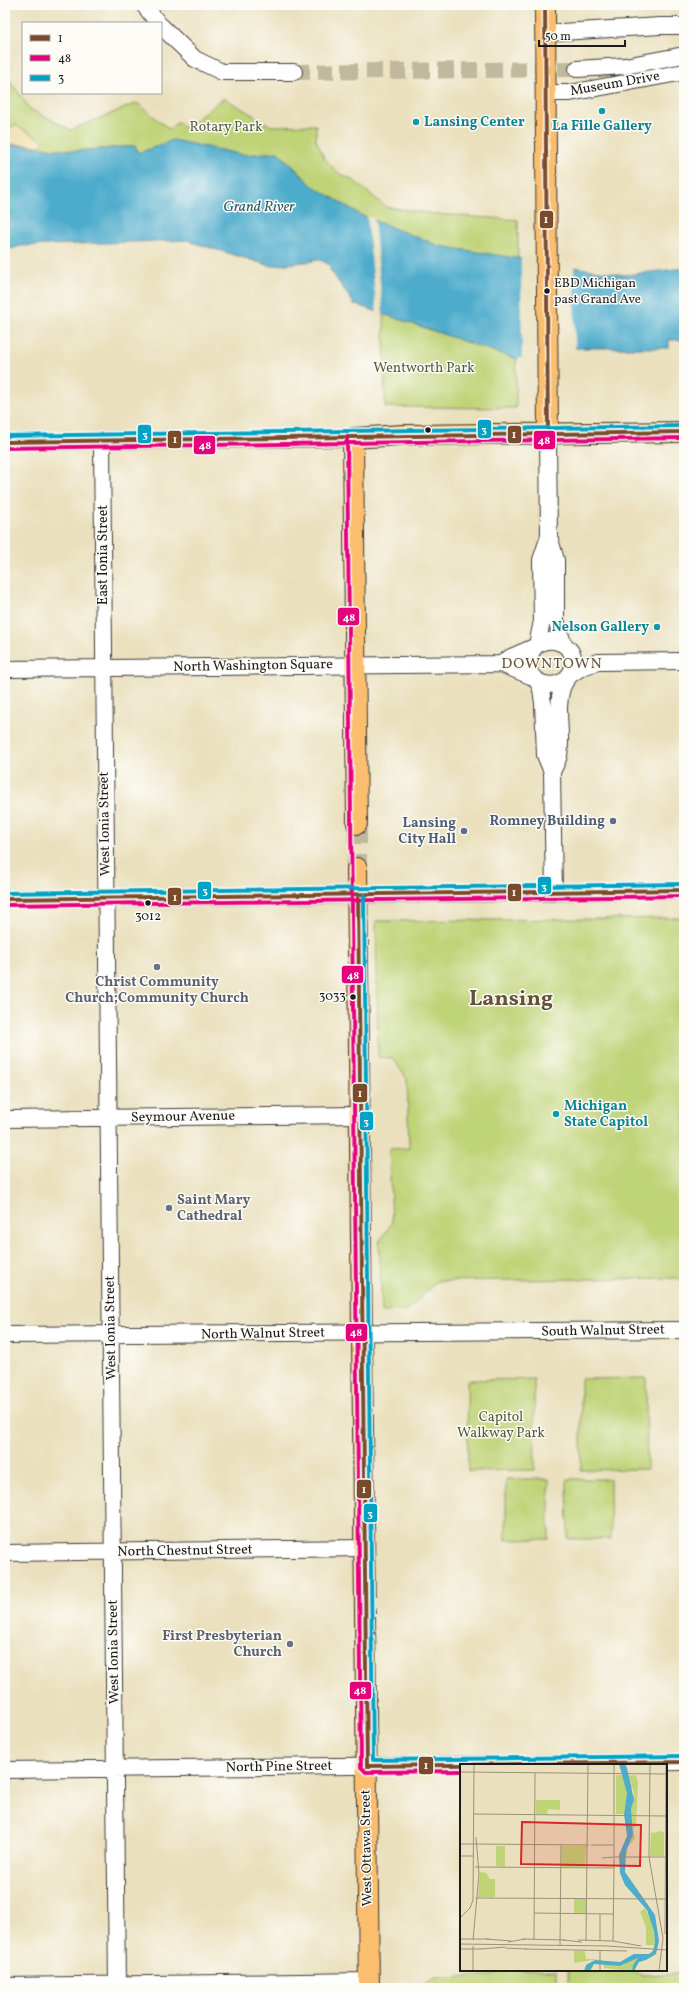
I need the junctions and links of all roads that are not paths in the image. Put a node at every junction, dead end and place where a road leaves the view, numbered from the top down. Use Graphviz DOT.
graph roads {
  1 [pos="144,5"];
  2 [pos="544,5"];
  3 [pos="157,22"];
  4 [pos="684,26"];
  5 [pos="162,27"];
  6 [pos="545,33"];
  7 [pos="684,50"];
  8 [pos="677,56"];
  9 [pos="577,69"];
  10 [pos="294,72"];
  11 [pos="684,72"];
  12 [pos="546,94"];
  13 [pos="684,432"];
  14 [pos="548,434"];
  15 [pos="353,438"];
  16 [pos="5,442"];
  17 [pos="102,442"];
  18 [pos="549,536"];
  19 [pos="536,646"];
  20 [pos="566,647"];
  21 [pos="684,661"];
  22 [pos="598,662"];
  23 [pos="501,664"];
  24 [pos="355,665"];
  25 [pos="103,668"];
  26 [pos="5,669"];
  27 [pos="569,677"];
  28 [pos="535,679"];
  29 [pos="552,772"];
  30 [pos="357,824"];
  31 [pos="357,868"];
  32 [pos="684,890"];
  33 [pos="554,893"];
  34 [pos="358,895"];
  35 [pos="106,897"];
  36 [pos="5,899"];
  37 [pos="360,1115"];
  38 [pos="108,1118"];
  39 [pos="5,1119"];
  40 [pos="684,1330"];
  41 [pos="522,1332"];
  42 [pos="363,1333"];
  43 [pos="111,1334"];
  44 [pos="5,1336"];
  45 [pos="364,1548"];
  46 [pos="113,1551"];
  47 [pos="5,1553"];
  48 [pos="684,1762"];
  49 [pos="553,1764"];
  50 [pos="460,1765"];
  51 [pos="366,1766"];
  52 [pos="115,1769"];
  53 [pos="5,1770"];
  54 [pos="369,1984"];
  55 [pos="5,1986"];
  56 [pos="117,1987"];
  1 -- 3 [label="street"];
  2 -- 6 [label="main road"];
  4 -- 6 [label="street"];
  5 -- 10 [label="street"];
  6 -- 12 [label="main road"];
  7 -- 8 [label="street, Museum Drive"];
  8 -- 9 [label="street, Museum Drive"];
  11 -- 12 [label="street, Museum Drive"];
  12 -- 14 [label="main road"];
  13 -- 14 [label="main road"];
  14 -- 15 [label="main road"];
  14 -- 18 [label="street"];
  15 -- 17 [label="street"];
  15 -- 24 [label="main road"];
  16 -- 17 [label="street"];
  17 -- 25 [label="street, East Ionia Street"];
  18 -- 19 [label="street"];
  18 -- 20 [label="street"];
  19 -- 20 [label="street"];
  19 -- 23 [label="street"];
  19 -- 28 [label="street"];
  20 -- 22 [label="street"];
  20 -- 27 [label="street"];
  21 -- 22 [label="street"];
  22 -- 27 [label="street"];
  23 -- 24 [label="street, North Washington Square"];
  23 -- 28 [label="street"];
  24 -- 25 [label="street, North Washington Square"];
  24 -- 30 [label="main road"];
  25 -- 26 [label="street, North Washington Square"];
  25 -- 35 [label="street, West Ionia Street"];
  27 -- 28 [label="street"];
  27 -- 29 [label="street"];
  28 -- 29 [label="street"];
  29 -- 33 [label="street"];
  31 -- 34 [label="main road, West Ottawa Street"];
  32 -- 33 [label="street"];
  33 -- 34 [label="street"];
  34 -- 35 [label="street"];
  34 -- 37 [label="main road, West Ottawa Street"];
  35 -- 36 [label="street"];
  35 -- 38 [label="street, West Ionia Street"];
  37 -- 38 [label="street, Seymour Avenue"];
  37 -- 42 [label="main road, West Ottawa Street"];
  38 -- 39 [label="street, Seymour Avenue"];
  38 -- 43 [label="street, West Ionia Street"];
  40 -- 41 [label="street, South Walnut Street"];
  41 -- 42 [label="street, North Walnut Street"];
  42 -- 43 [label="street, North Walnut Street"];
  42 -- 45 [label="main road, West Ottawa Street"];
  43 -- 44 [label="street, North Walnut Street"];
  43 -- 46 [label="street, West Ionia Street"];
  45 -- 46 [label="street, North Chestnut Street"];
  45 -- 51 [label="main road, West Ottawa Street"];
  46 -- 47 [label="street, North Chestnut Street"];
  46 -- 52 [label="street, West Ionia Street"];
  48 -- 49 [label="street, North Pine Street"];
  50 -- 51 [label="street, North Pine Street"];
  51 -- 52 [label="street, North Pine Street"];
  51 -- 54 [label="main road, West Ottawa Street"];
  52 -- 53 [label="street, North Pine Street"];
  52 -- 56 [label="street, West Ionia Street"];
  54 -- 56 [label="street"];
  55 -- 56 [label="street"];
}
